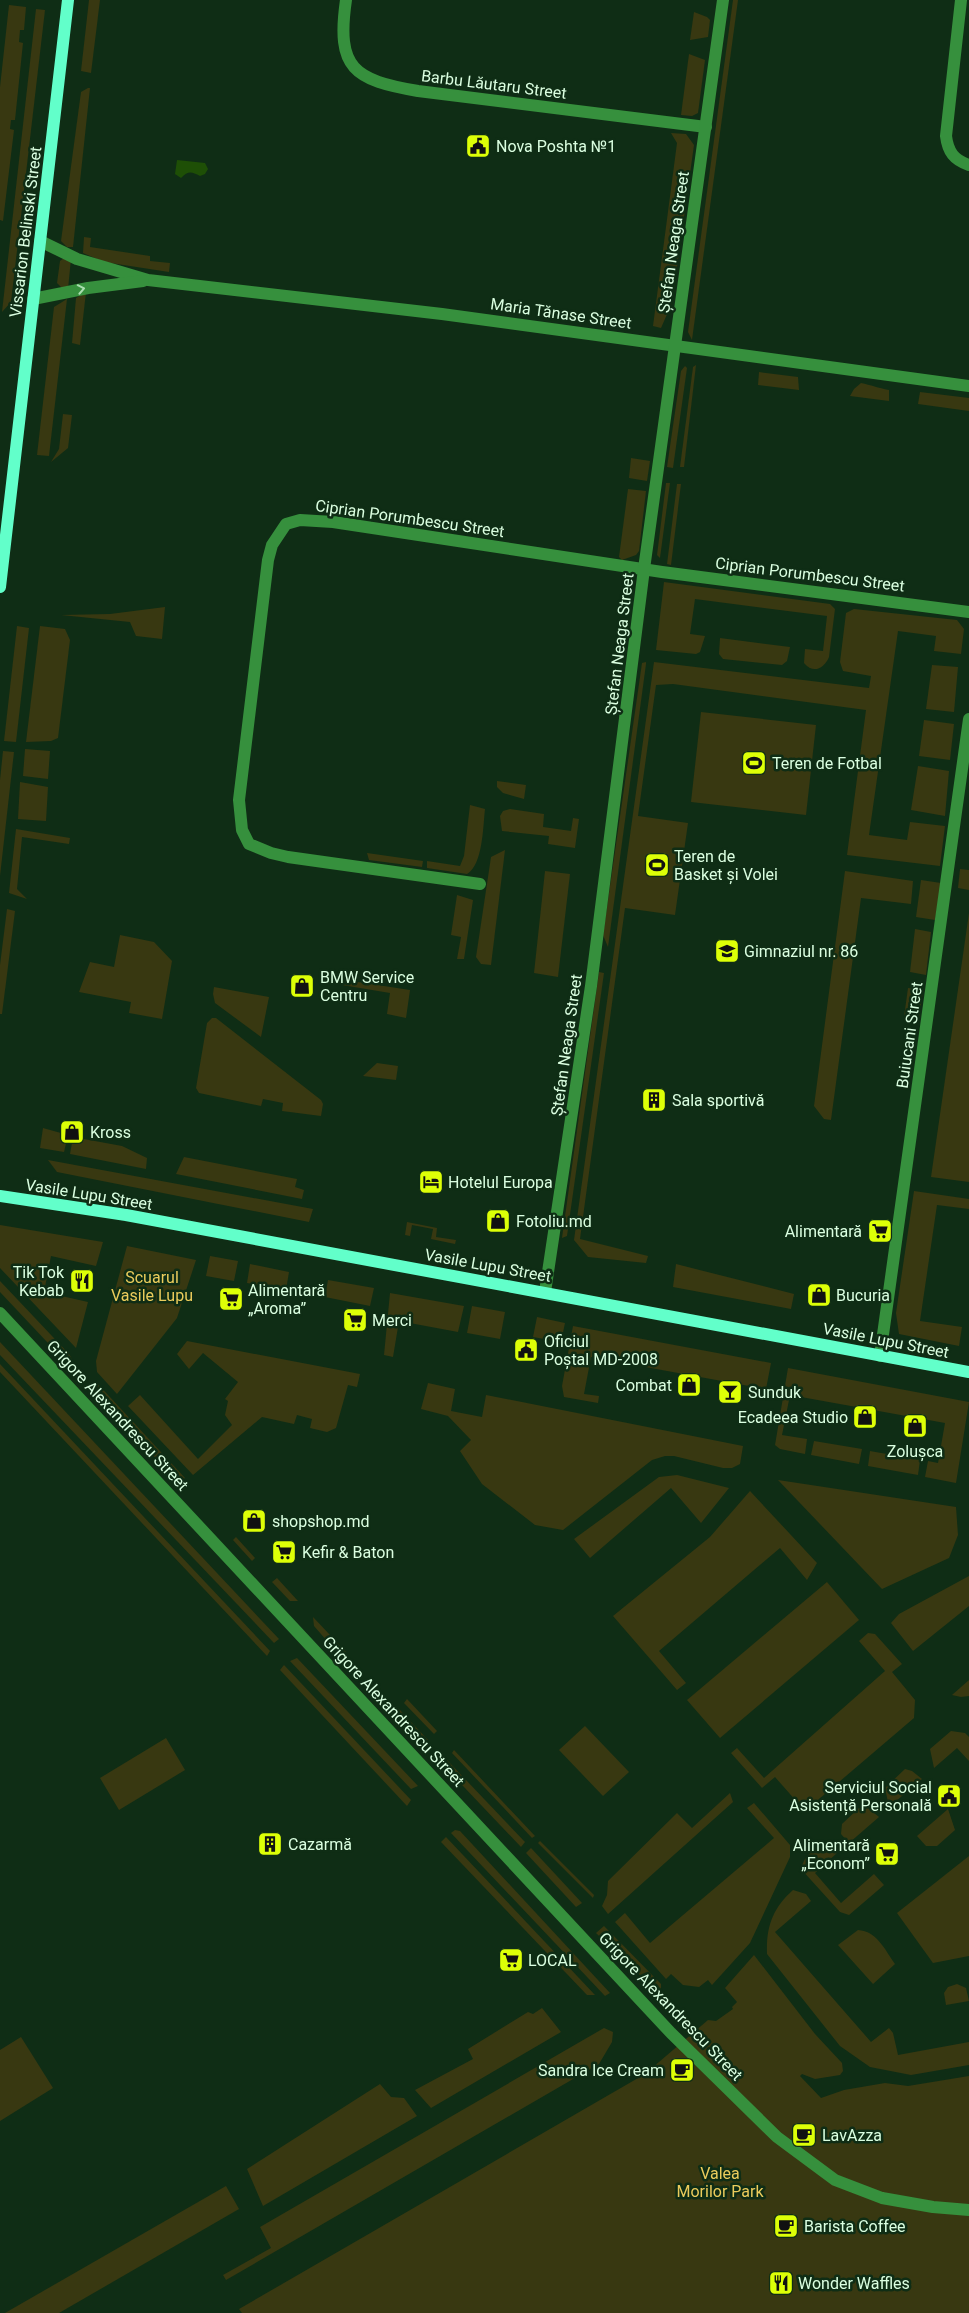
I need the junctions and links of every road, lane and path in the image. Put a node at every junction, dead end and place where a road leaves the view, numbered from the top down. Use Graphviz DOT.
graph roads {
  1 [pos="68,0"];
  2 [pos="346,0"];
  3 [pos="723,0"];
  4 [pos="961,0"];
  5 [pos="706,127"];
  6 [pos="969,165"];
  7 [pos="40,241"];
  8 [pos="148,280"];
  9 [pos="33,299"];
  10 [pos="675,345"];
  11 [pos="969,386"];
  12 [pos="644,569"];
  13 [pos="0,587"];
  14 [pos="969,612"];
  15 [pos="969,719"];
  16 [pos="480,884"];
  17 [pos="0,1196"];
  18 [pos="545,1292"];
  19 [pos="0,1313"];
  20 [pos="880,1356"];
  21 [pos="969,1372"];
  22 [pos="969,2210"];
  1 -- 7 [label="main road, Vissarion Belinski Street"];
  2 -- 5 [label="street, Barbu Lăutaru Street"];
  3 -- 5 [label="street, Ștefan Neaga Street"];
  4 -- 6 [label="street"];
  5 -- 10 [label="street, Ștefan Neaga Street"];
  7 -- 8 [label="street, Maria Tănase Street"];
  7 -- 9 [label="main road, Vissarion Belinski Street"];
  9 -- 8 [label="street, Maria Tănase Street, one-way"];
  8 -- 10 [label="street, Maria Tănase Street"];
  9 -- 13 [label="main road, Vissarion Belinski Street"];
  10 -- 11 [label="street, Maria Tănase Street"];
  10 -- 12 [label="street, Ștefan Neaga Street"];
  12 -- 14 [label="street, Ciprian Porumbescu Street"];
  12 -- 16 [label="street, Ciprian Porumbescu Street"];
  12 -- 18 [label="street, Ștefan Neaga Street"];
  15 -- 20 [label="street, Buiucani Street"];
  17 -- 18 [label="main road, Vasile Lupu Street"];
  18 -- 20 [label="main road, Vasile Lupu Street"];
  19 -- 22 [label="street, Grigore Alexandrescu Street"];
  20 -- 21 [label="main road, Vasile Lupu Street"];
}
